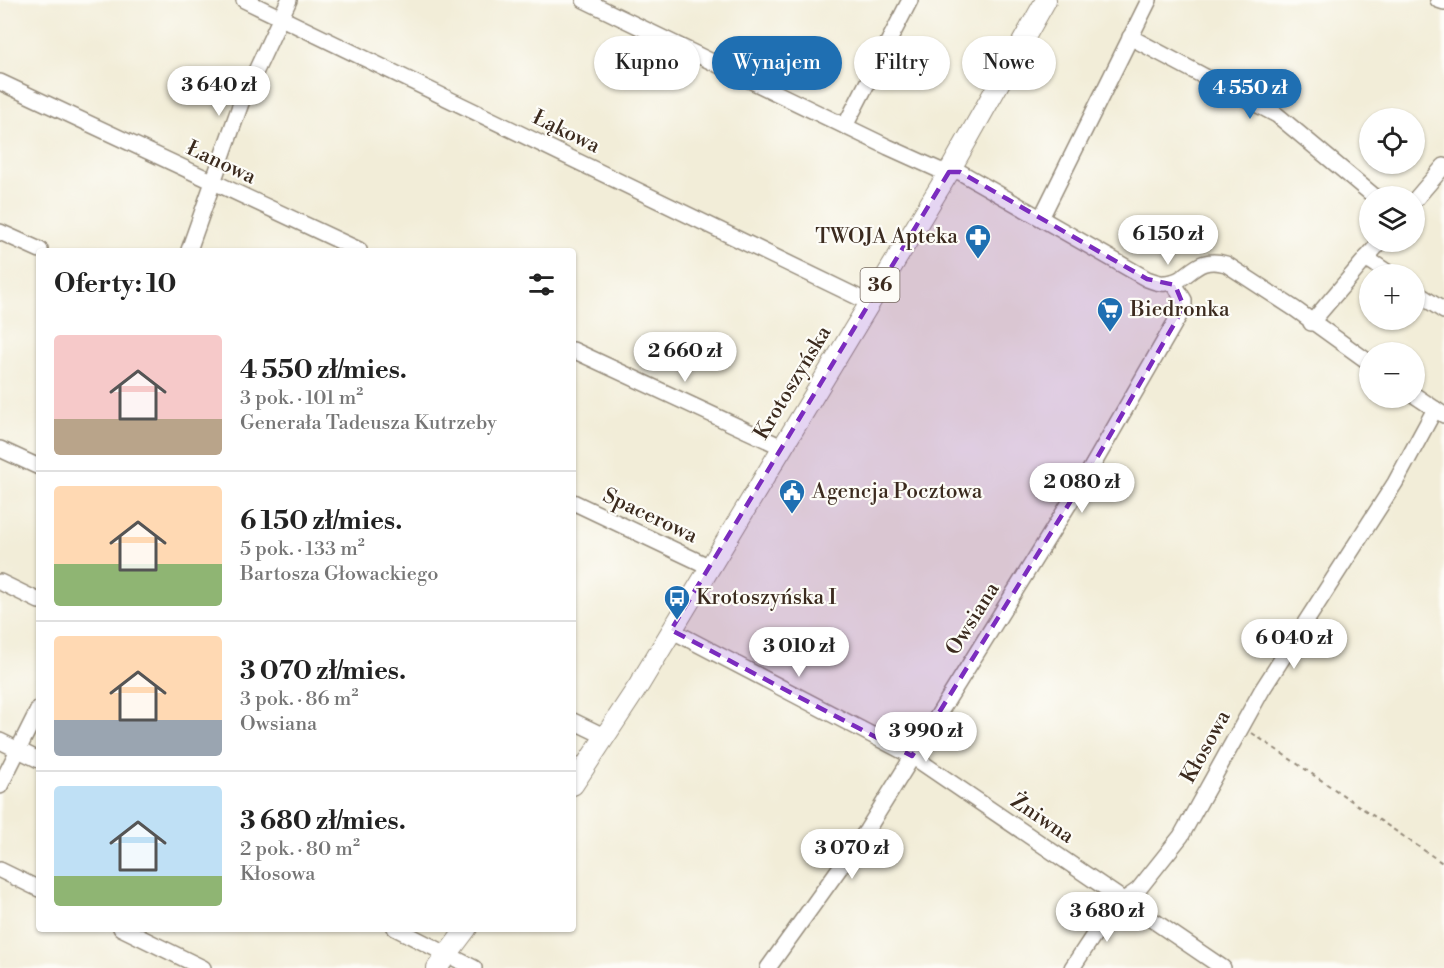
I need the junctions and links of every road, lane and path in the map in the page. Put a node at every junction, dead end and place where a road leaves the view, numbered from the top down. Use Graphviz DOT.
graph roads {
  1 [pos="244,0"];
  2 [pos="289,0"];
  3 [pos="584,0"];
  4 [pos="910,0"];
  5 [pos="1046,0"];
  6 [pos="1149,0"];
  7 [pos="1438,0"];
  8 [pos="1444,2"];
  9 [pos="281,17"];
  10 [pos="1130,38"];
  11 [pos="0,82"];
  12 [pos="845,126"];
  13 [pos="1444,166"];
  14 [pos="949,172"];
  15 [pos="213,183"];
  16 [pos="1362,186"];
  17 [pos="1425,188"];
  18 [pos="1041,218"];
  19 [pos="0,232"];
  20 [pos="36,248"];
  21 [pos="190,248"];
  22 [pos="354,248"];
  23 [pos="1371,252"];
  24 [pos="1365,258"];
  25 [pos="1374,264"];
  26 [pos="1173,282"];
  27 [pos="1425,298"];
  28 [pos="870,303"];
  29 [pos="1444,311"];
  30 [pos="1311,323"];
  31 [pos="576,351"];
  32 [pos="1359,356"];
  33 [pos="1425,402"];
  34 [pos="1440,412"];
  35 [pos="782,447"];
  36 [pos="0,449"];
  37 [pos="36,466"];
  38 [pos="576,503"];
  39 [pos="710,567"];
  40 [pos="0,582"];
  41 [pos="36,600"];
  42 [pos="671,630"];
  43 [pos="36,714"];
  44 [pos="576,722"];
  45 [pos="1242,726"];
  46 [pos="606,737"];
  47 [pos="0,741"];
  48 [pos="18,750"];
  49 [pos="912,756"];
  50 [pos="36,759"];
  51 [pos="576,781"];
  52 [pos="0,786"];
  53 [pos="1444,864"];
  54 [pos="0,870"];
  55 [pos="36,888"];
  56 [pos="1123,899"];
  57 [pos="129,932"];
  58 [pos="400,932"];
  59 [pos="463,932"];
  60 [pos="442,961"];
  61 [pos="203,968"];
  62 [pos="474,968"];
  63 [pos="768,968"];
  64 [pos="1072,968"];
  65 [pos="1223,968"];
  1 -- 9 [label="street, Łąkowa"];
  2 -- 9 [label="street"];
  3 -- 12 [label="street"];
  4 -- 12 [label="street"];
  5 -- 14 [label="main road, Krotoszyńska / 36"];
  6 -- 10 [label="street"];
  7 -- 8 [label="street"];
  9 -- 15 [label="street"];
  9 -- 28 [label="street, Łąkowa"];
  10 -- 16 [label="street"];
  10 -- 18 [label="street"];
  11 -- 15 [label="street, Łanowa"];
  12 -- 14 [label="street"];
  13 -- 17 [label="street"];
  14 -- 18 [label="street"];
  14 -- 28 [label="main road, Krotoszyńska / 36"];
  15 -- 21 [label="street"];
  15 -- 22 [label="street, Łanowa"];
  18 -- 26 [label="street"];
  19 -- 20 [label="street"];
  23 -- 24 [label="street"];
  24 -- 25 [label="street"];
  24 -- 30 [label="street"];
  26 -- 30 [label="street"];
  26 -- 49 [label="street, Owsiana"];
  27 -- 29 [label="street"];
  28 -- 35 [label="main road, Krotoszyńska / 36"];
  30 -- 32 [label="street"];
  31 -- 35 [label="street"];
  33 -- 34 [label="street"];
  34 -- 45 [label="street, Kłosowa"];
  35 -- 39 [label="main road, Krotoszyńska / 36"];
  36 -- 37 [label="street"];
  38 -- 39 [label="street, Spacerowa"];
  39 -- 42 [label="main road, Krotoszyńska / 36"];
  40 -- 41 [label="street"];
  42 -- 46 [label="main road, Krotoszyńska / 36"];
  42 -- 49 [label="street, Żniwna"];
  43 -- 48 [label="street"];
  44 -- 46 [label="street"];
  45 -- 53 [label="path"];
  45 -- 56 [label="street, Kłosowa"];
  46 -- 51 [label="main road, Krotoszyńska / 36"];
  47 -- 48 [label="street"];
  48 -- 50 [label="street"];
  48 -- 52 [label="street"];
  49 -- 56 [label="street, Żniwna"];
  49 -- 63 [label="street, Owsiana"];
  54 -- 55 [label="street"];
  56 -- 64 [label="street, Kłosowa"];
  56 -- 65 [label="street, Żniwna"];
  57 -- 61 [label="street"];
  58 -- 60 [label="street"];
  59 -- 60 [label="main road"];
  60 -- 62 [label="street"];
}
